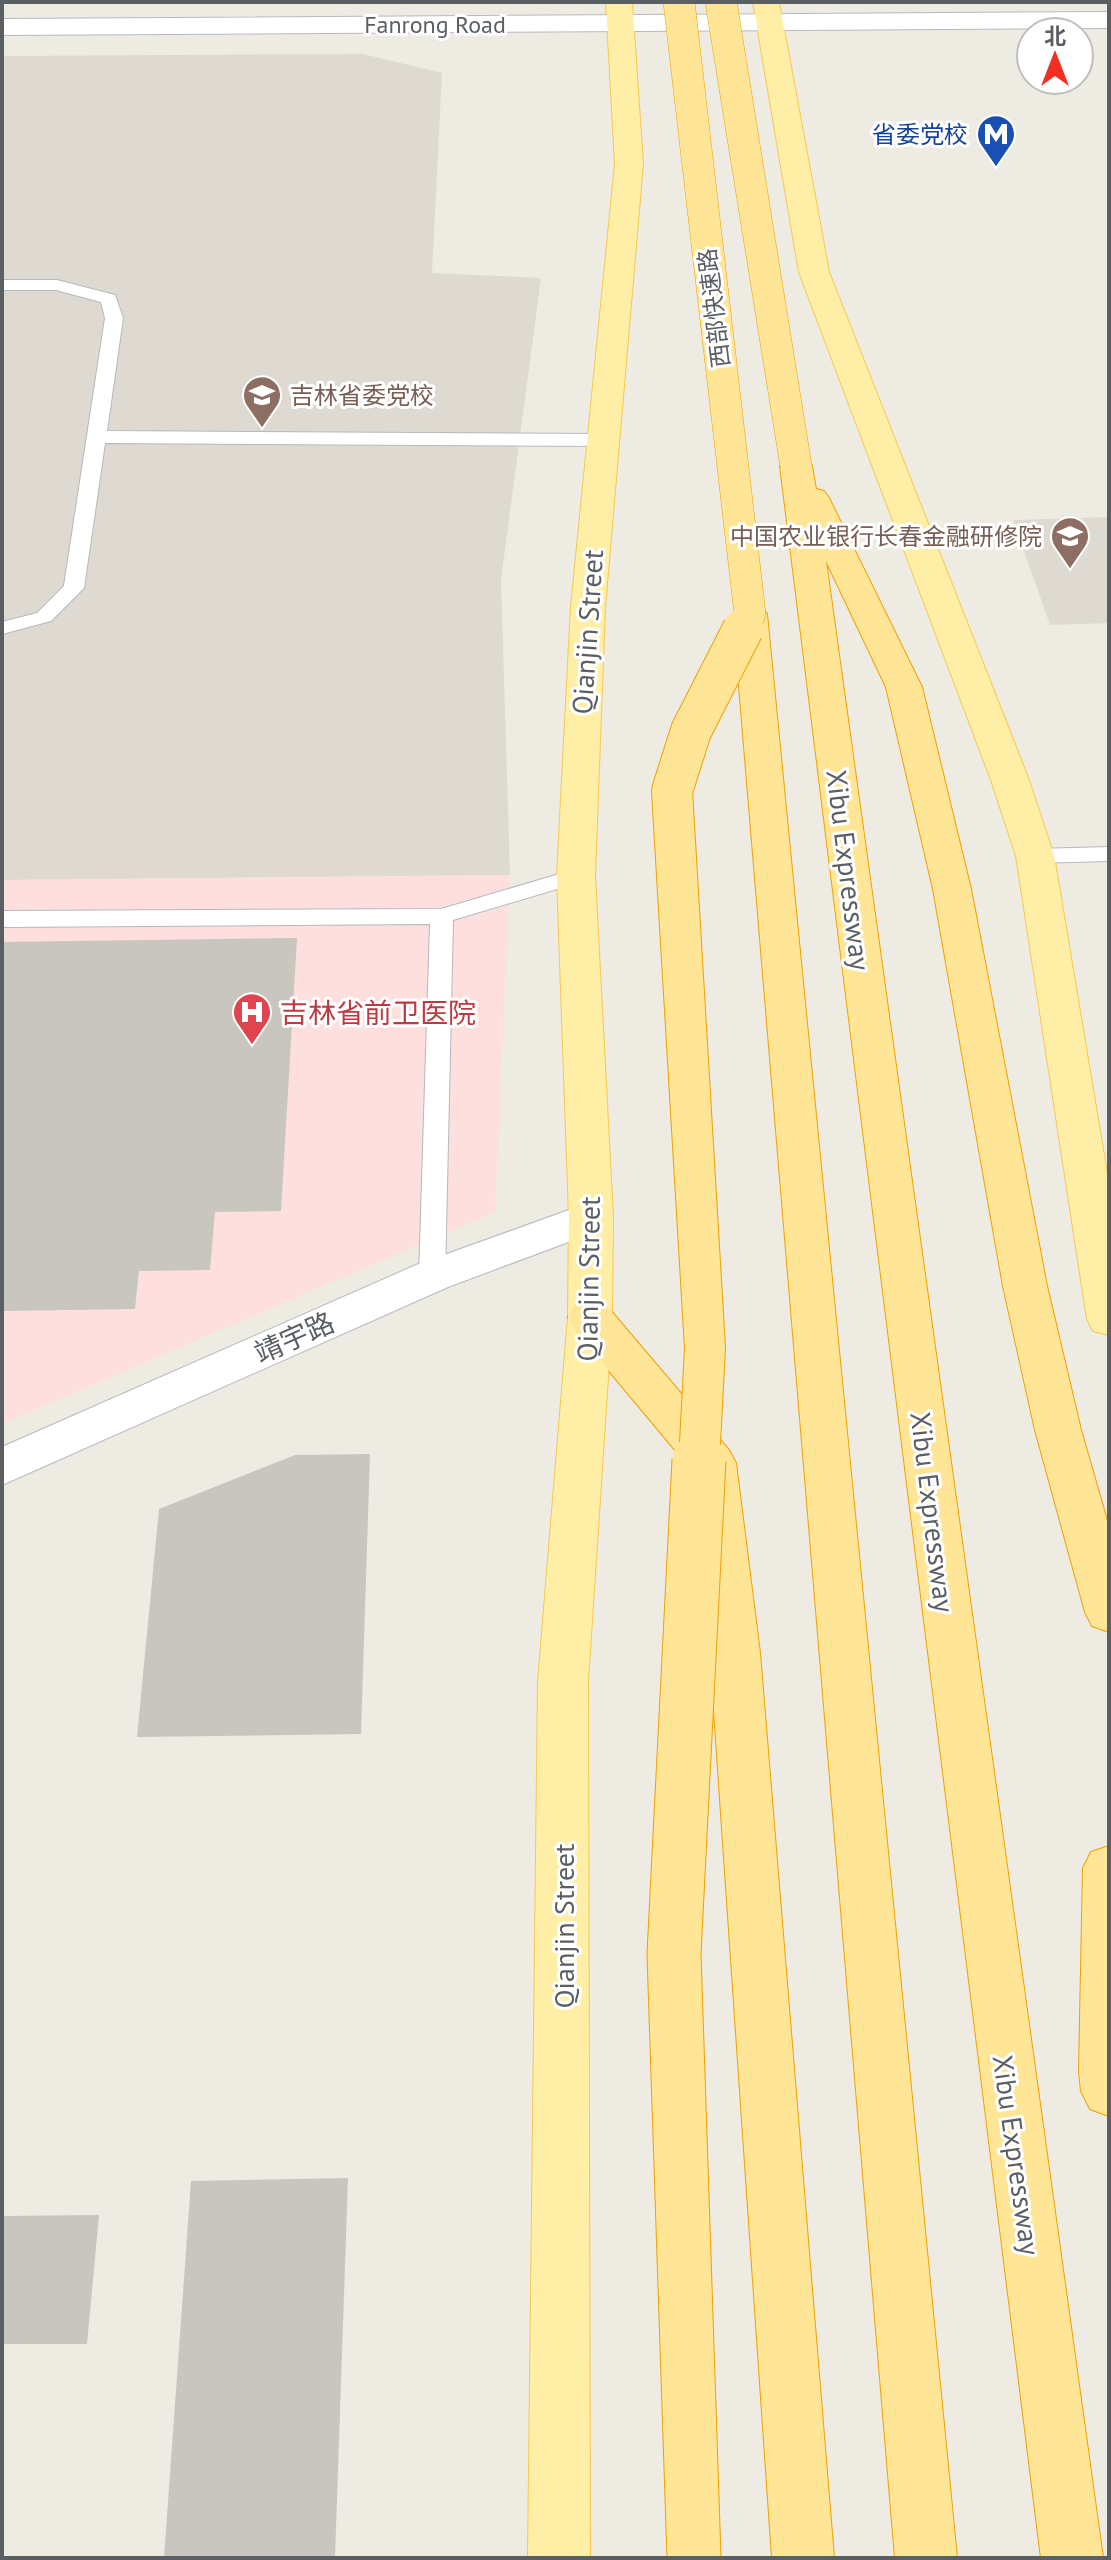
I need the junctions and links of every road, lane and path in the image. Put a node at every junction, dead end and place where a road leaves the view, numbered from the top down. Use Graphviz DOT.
graph roads {
  1 [pos="679,2"];
  2 [pos="721,2"];
  3 [pos="901,2"];
  4 [pos="2,9"];
  5 [pos="620,9"];
  6 [pos="766,9"];
  7 [pos="1109,20"];
  8 [pos="2,27"];
  9 [pos="2,285"];
  10 [pos="96,437"];
  11 [pos="603,440"];
  12 [pos="796,466"];
  13 [pos="750,614"];
  14 [pos="2,628"];
  15 [pos="1109,854"];
  16 [pos="1035,856"];
  17 [pos="576,876"];
  18 [pos="442,916"];
  19 [pos="2,919"];
  20 [pos="591,1217"];
  21 [pos="432,1276"];
  22 [pos="590,1317"];
  23 [pos="1109,1319"];
  24 [pos="2,1467"];
  25 [pos="1109,1612"];
  26 [pos="1109,1868"];
  27 [pos="1109,2091"];
  28 [pos="559,2558"];
  29 [pos="694,2558"];
  30 [pos="803,2558"];
  31 [pos="926,2558"];
  32 [pos="1072,2558"];
  1 -- 13 [label="highway, 西部快速路, bridge"];
  2 -- 12 [label="highway, 西部快速路, bridge"];
  3 -- 6 [label="main road, Fanrong Road"];
  4 -- 5 [label="main road, Fanrong Road"];
  5 -- 6 [label="main road, Fanrong Road"];
  5 -- 8 [label="main road, Fanrong Road"];
  5 -- 11 [label="main road, Qianjin Street"];
  6 -- 7 [label="main road, Fanrong Road"];
  6 -- 16 [label="main road"];
  9 -- 10 [label="lane"];
  10 -- 11 [label="lane"];
  10 -- 14 [label="lane"];
  11 -- 17 [label="main road, Qianjin Street"];
  12 -- 25 [label="highway"];
  12 -- 32 [label="highway, Xibu Expressway"];
  13 -- 29 [label="highway, bridge"];
  13 -- 31 [label="highway"];
  15 -- 16 [label="lane"];
  16 -- 23 [label="main road"];
  17 -- 18 [label="lane"];
  17 -- 20 [label="main road, Qianjin Street"];
  18 -- 19 [label="lane"];
  18 -- 21 [label="lane"];
  20 -- 21 [label="main road, 靖宇路"];
  20 -- 22 [label="main road, Qianjin Street"];
  21 -- 24 [label="main road, 靖宇路"];
  22 -- 28 [label="main road, Qianjin Street"];
  22 -- 30 [label="highway"];
  26 -- 27 [label="highway"];
}
